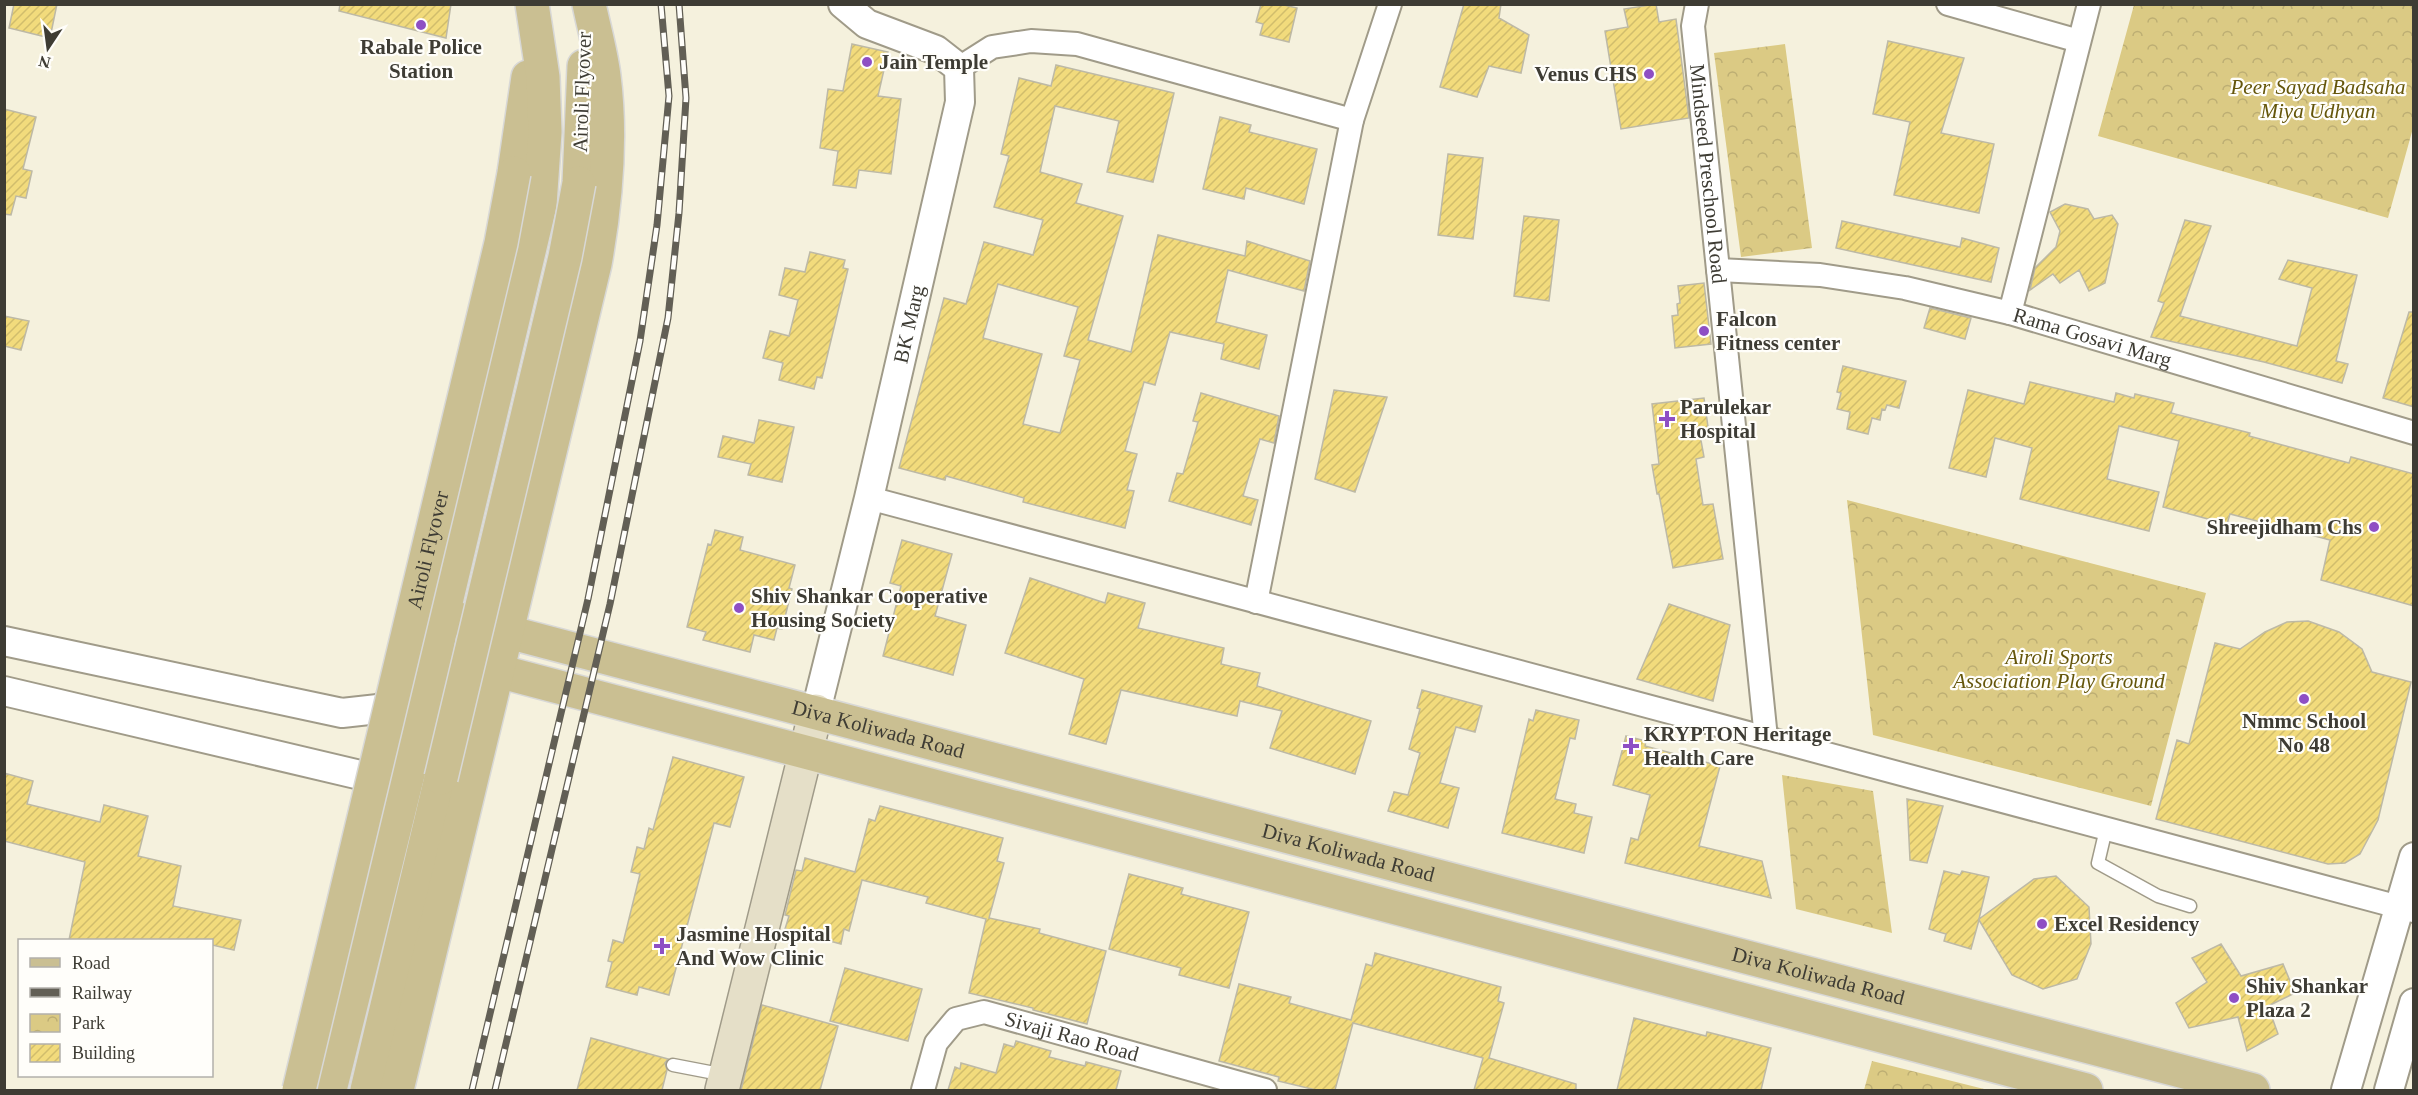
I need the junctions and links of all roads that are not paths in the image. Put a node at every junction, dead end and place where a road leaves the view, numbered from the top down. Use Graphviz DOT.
graph roads {
  1 [pos="531,4"];
  2 [pos="587,4"];
  3 [pos="843,4"];
  4 [pos="1390,4"];
  5 [pos="1697,4"];
  6 [pos="1948,4"];
  7 [pos="2089,4"];
  8 [pos="2079,41"];
  9 [pos="959,68"];
  10 [pos="1352,120"];
  11 [pos="1718,270"];
  12 [pos="2010,313"];
  13 [pos="2414,433"];
  14 [pos="869,498"];
  15 [pos="1256,602"];
  16 [pos="443,615"];
  17 [pos="507,630"];
  18 [pos="4,641"];
  19 [pos="498,671"];
  20 [pos="432,677"];
  21 [pos="4,691"];
  22 [pos="816,711"];
  23 [pos="1766,738"];
  24 [pos="806,752"];
  25 [pos="373,778"];
  26 [pos="2106,829"];
  27 [pos="2414,857"];
  28 [pos="2190,906"];
  29 [pos="2406,909"];
  30 [pos="2414,1003"];
  31 [pos="673,1065"];
  32 [pos="724,1083"];
  33 [pos="299,1090"];
  34 [pos="330,1090"];
  35 [pos="367,1090"];
  36 [pos="398,1090"];
  37 [pos="923,1090"];
  38 [pos="1265,1090"];
  39 [pos="2086,1090"];
  40 [pos="2253,1090"];
  41 [pos="2346,1090"];
  42 [pos="2389,1090"];
  1 -- 16 [label="main road"];
  1 -- 25 [label="main road, Airoli Flyover, bridge"];
  2 -- 17 [label="main road"];
  2 -- 35 [label="main road, Airoli Flyover, bridge"];
  3 -- 9 [label="street"];
  4 -- 10 [label="street"];
  5 -- 11 [label="street, Mindseed Preschool Road"];
  6 -- 8 [label="street"];
  7 -- 8 [label="street, Rama Gosavi Marg"];
  8 -- 12 [label="street, Rama Gosavi Marg"];
  9 -- 10 [label="street"];
  9 -- 14 [label="street, BK Marg"];
  10 -- 15 [label="street"];
  11 -- 12 [label="street"];
  11 -- 23 [label="street, Mindseed Preschool Road"];
  12 -- 13 [label="street, Rama Gosavi Marg"];
  14 -- 15 [label="street"];
  14 -- 22 [label="street, BK Marg"];
  15 -- 23 [label="street"];
  16 -- 17 [label="main road, Diva Koliwada Road"];
  16 -- 20 [label="main road"];
  17 -- 19 [label="main road"];
  17 -- 22 [label="main road, Diva Koliwada Road"];
  18 -- 20 [label="street"];
  19 -- 20 [label="main road, Diva Koliwada Road"];
  19 -- 24 [label="main road, Diva Koliwada Road"];
  19 -- 36 [label="main road"];
  20 -- 34 [label="main road"];
  21 -- 25 [label="street"];
  22 -- 24 [label="main road"];
  22 -- 40 [label="main road, Diva Koliwada Road"];
  23 -- 26 [label="street"];
  24 -- 32 [label="main road"];
  24 -- 39 [label="main road, Diva Koliwada Road"];
  25 -- 33 [label="main road, Airoli Flyover, bridge"];
  26 -- 28 [label="lane"];
  26 -- 29 [label="street"];
  27 -- 29 [label="street"];
  29 -- 41 [label="street"];
  30 -- 42 [label="street"];
  31 -- 32 [label="lane"];
  37 -- 38 [label="street, Sivaji Rao Road"];
}
